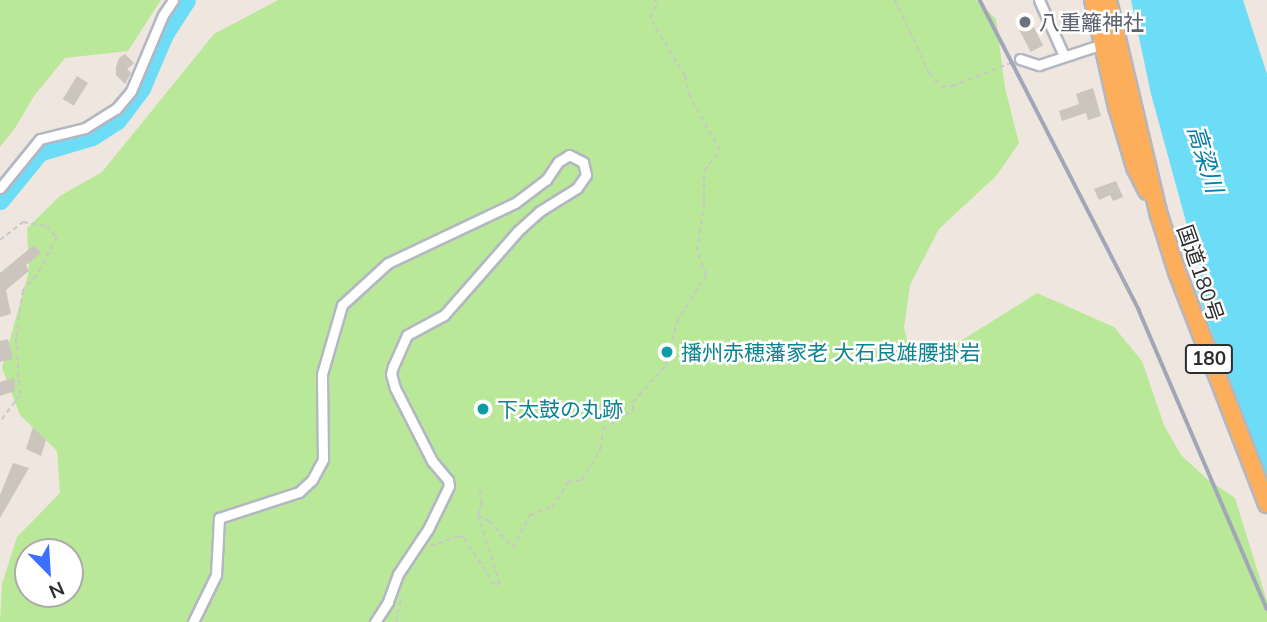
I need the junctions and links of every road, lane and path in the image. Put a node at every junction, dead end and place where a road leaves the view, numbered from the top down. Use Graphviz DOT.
graph roads {
  1 [pos="173,0"];
  2 [pos="654,0"];
  3 [pos="895,0"];
  4 [pos="1039,0"];
  5 [pos="1093,0"];
  6 [pos="1108,0"];
  7 [pos="1103,44"];
  8 [pos="1064,56"];
  9 [pos="1020,60"];
  10 [pos="0,188"];
  11 [pos="1158,212"];
  12 [pos="0,240"];
  13 [pos="0,422"];
  14 [pos="480,490"];
  15 [pos="1267,504"];
  16 [pos="478,515"];
  17 [pos="427,547"];
  18 [pos="401,597"];
  19 [pos="193,622"];
  20 [pos="375,622"];
  21 [pos="396,622"];
  1 -- 10 [label="street"];
  2 -- 16 [label="path"];
  3 -- 9 [label="path"];
  4 -- 8 [label="street"];
  5 -- 7 [label="highway, 国道180号 / 180"];
  6 -- 11 [label="highway, 国道180号 / 180"];
  7 -- 8 [label="street"];
  7 -- 11 [label="highway, 国道180号 / 180"];
  8 -- 9 [label="street"];
  11 -- 15 [label="highway, 国道180号 / 180"];
  12 -- 13 [label="path"];
  14 -- 16 [label="path"];
  16 -- 17 [label="path"];
  18 -- 21 [label="path"];
  19 -- 20 [label="street"];
}
